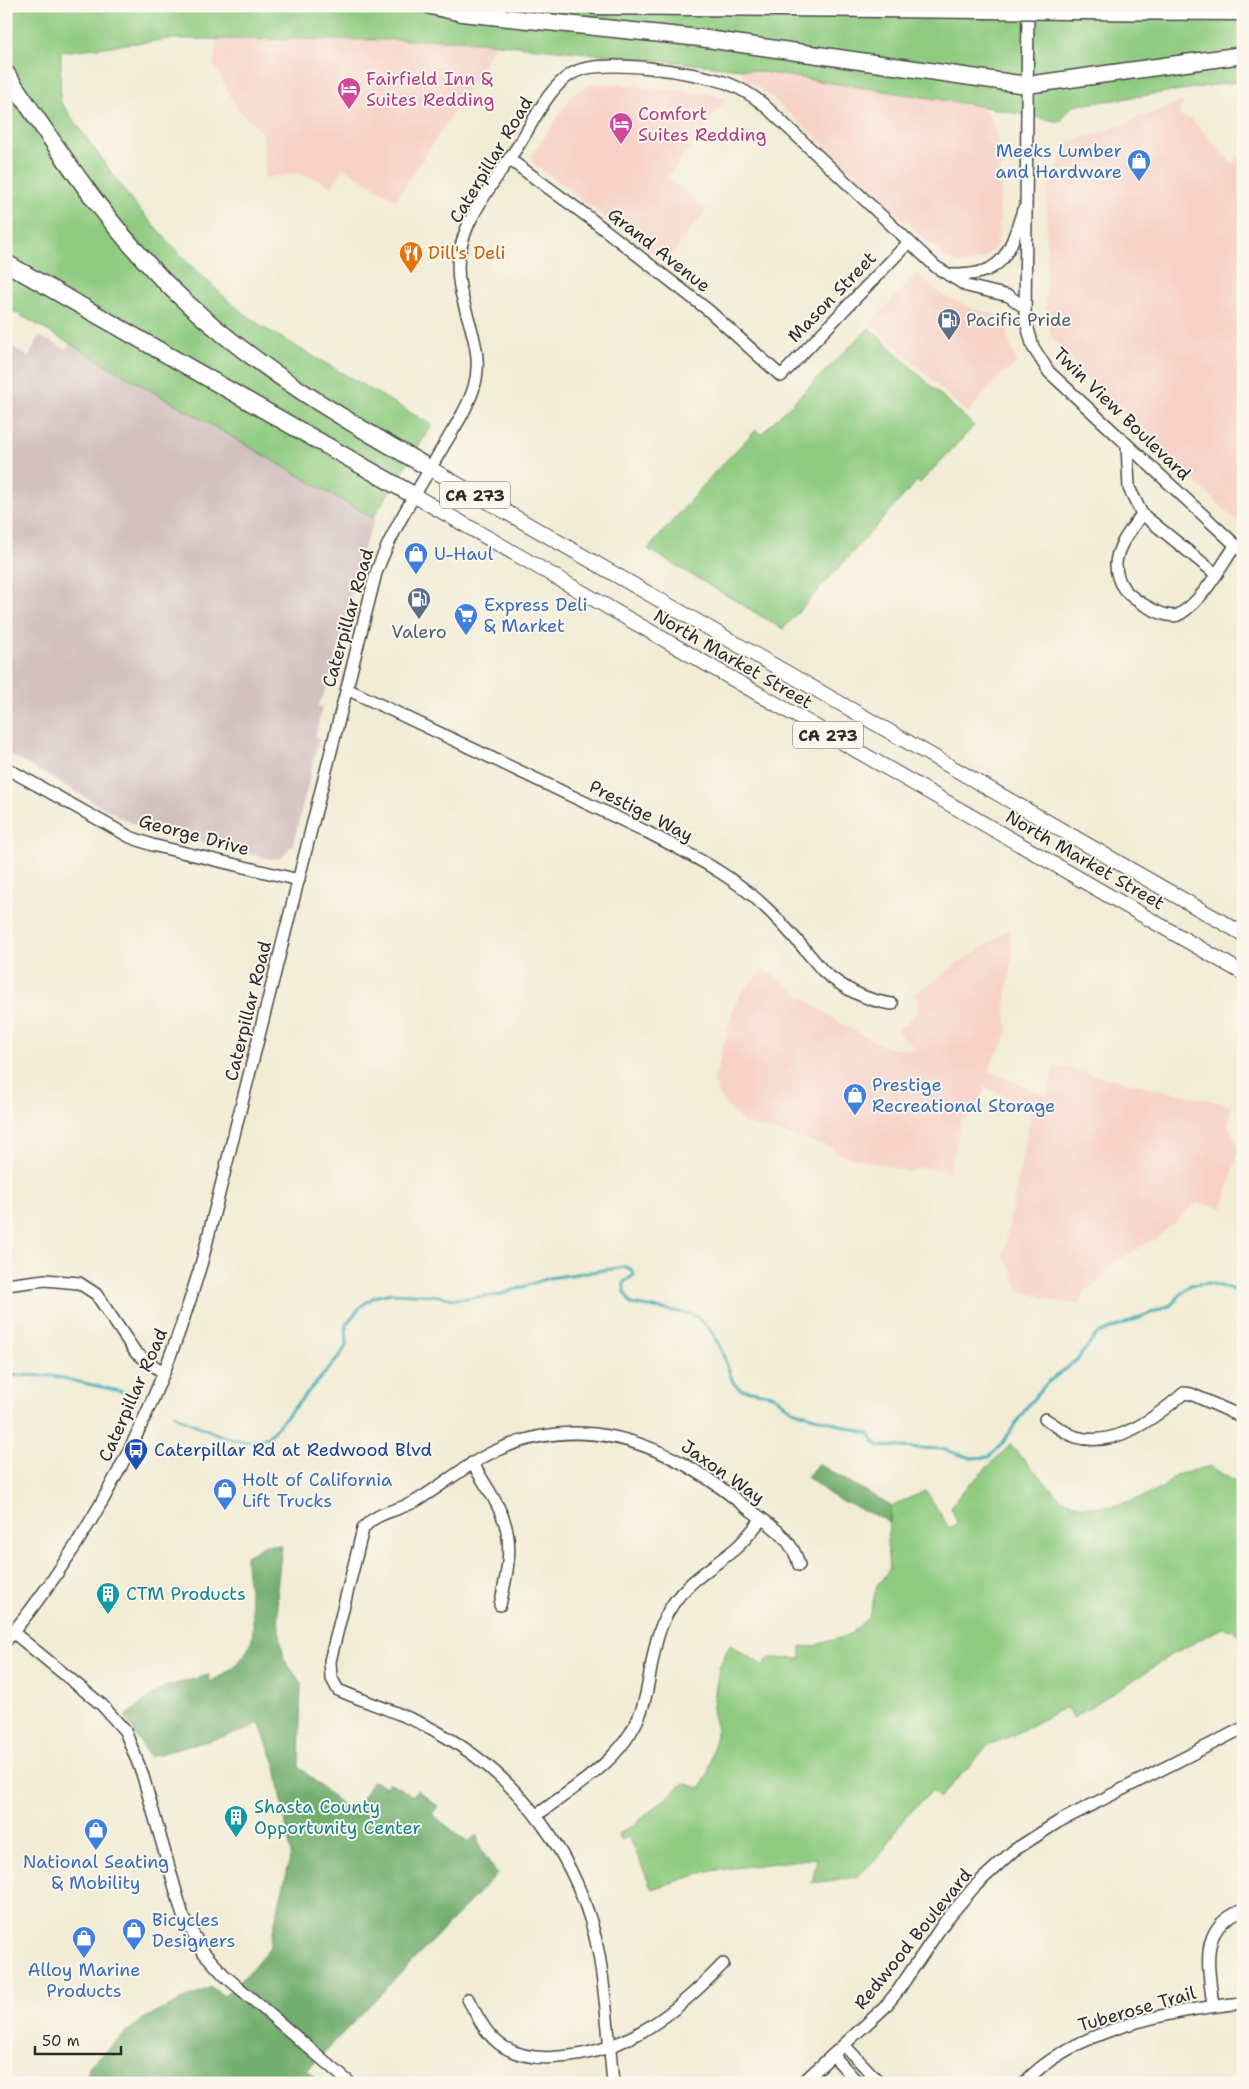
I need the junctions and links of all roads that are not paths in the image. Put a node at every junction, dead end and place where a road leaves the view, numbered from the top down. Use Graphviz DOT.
graph roads {
  1 [pos="431,6"];
  2 [pos="595,6"];
  3 [pos="1028,6"];
  4 [pos="1243,12"];
  5 [pos="1243,55"];
  6 [pos="6,73"];
  7 [pos="1027,85"];
  8 [pos="509,159"];
  9 [pos="1027,192"];
  10 [pos="908,243"];
  11 [pos="6,263"];
  12 [pos="948,275"];
  13 [pos="1025,308"];
  14 [pos="781,376"];
  15 [pos="1127,445"];
  16 [pos="431,469"];
  17 [pos="415,496"];
  18 [pos="1142,514"];
  19 [pos="1239,549"];
  20 [pos="1216,574"];
  21 [pos="347,688"];
  22 [pos="6,768"];
  23 [pos="299,880"];
  24 [pos="1243,934"];
  25 [pos="1243,972"];
  26 [pos="892,1004"];
  27 [pos="6,1285"];
  28 [pos="164,1373"];
  29 [pos="1243,1417"];
  30 [pos="1045,1419"];
  31 [pos="472,1463"];
  32 [pos="761,1520"];
  33 [pos="799,1565"];
  34 [pos="500,1605"];
  35 [pos="10,1637"];
  36 [pos="1243,1728"];
  37 [pos="536,1815"];
  38 [pos="1243,1910"];
  39 [pos="723,1964"];
  40 [pos="468,1999"];
  41 [pos="1243,2003"];
  42 [pos="1213,2006"];
  43 [pos="844,2045"];
  44 [pos="610,2049"];
  45 [pos="833,2055"];
  46 [pos="350,2083"];
  47 [pos="613,2083"];
  48 [pos="802,2083"];
  49 [pos="858,2083"];
  50 [pos="880,2083"];
  51 [pos="1024,2083"];
  1 -- 7 [label="highway"];
  2 -- 4 [label="highway, bridge"];
  3 -- 7 [label="street, Twin View Boulevard"];
  5 -- 7 [label="highway"];
  6 -- 16 [label="highway"];
  7 -- 9 [label="street, Twin View Boulevard"];
  8 -- 10 [label="street, Caterpillar Road"];
  8 -- 14 [label="street, Grand Avenue"];
  8 -- 16 [label="street, Caterpillar Road"];
  9 -- 12 [label="street"];
  9 -- 13 [label="street, Twin View Boulevard"];
  10 -- 12 [label="street, Caterpillar Road"];
  10 -- 14 [label="street, Mason Street"];
  11 -- 17 [label="highway"];
  12 -- 13 [label="street, Caterpillar Road"];
  13 -- 15 [label="street, Twin View Boulevard"];
  15 -- 18 [label="street"];
  15 -- 19 [label="street, Twin View Boulevard"];
  16 -- 17 [label="street, Caterpillar Road"];
  16 -- 24 [label="main road, North Market Street / CA 273"];
  17 -- 21 [label="street, Caterpillar Road"];
  17 -- 25 [label="main road, North Market Street / CA 273"];
  18 -- 20 [label="street"];
  18 -- 20 [label="street"];
  19 -- 20 [label="street"];
  21 -- 23 [label="street, Caterpillar Road"];
  21 -- 26 [label="street, Prestige Way"];
  22 -- 23 [label="street, George Drive"];
  23 -- 28 [label="street, Caterpillar Road"];
  27 -- 28 [label="street"];
  28 -- 35 [label="street, Caterpillar Road"];
  29 -- 30 [label="street"];
  31 -- 32 [label="street, Jaxon Way"];
  31 -- 34 [label="street"];
  31 -- 37 [label="street, Jaxon Way"];
  32 -- 33 [label="street, Jaxon Way"];
  32 -- 37 [label="street"];
  35 -- 46 [label="street"];
  36 -- 43 [label="street, Redwood Boulevard"];
  37 -- 44 [label="street"];
  38 -- 42 [label="street"];
  39 -- 44 [label="street"];
  40 -- 44 [label="street"];
  41 -- 42 [label="street, Tuberose Trail"];
  42 -- 51 [label="street, Tuberose Trail"];
  43 -- 45 [label="street, Redwood Boulevard"];
  43 -- 50 [label="street"];
  44 -- 47 [label="street"];
  45 -- 48 [label="street, Redwood Boulevard"];
  45 -- 49 [label="street"];
}
